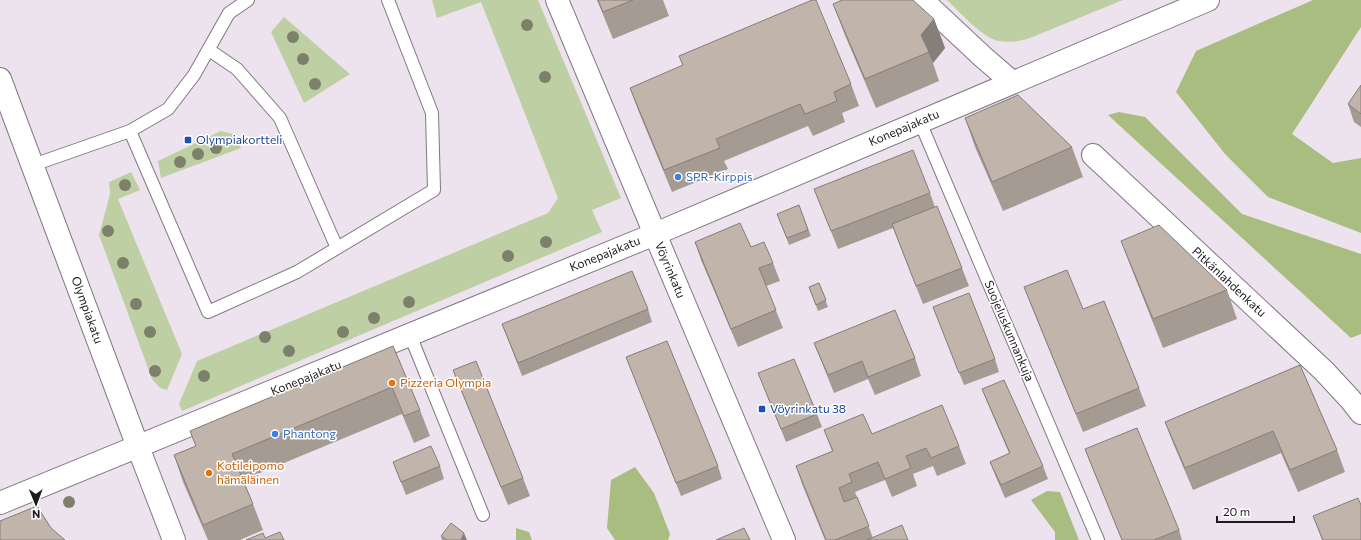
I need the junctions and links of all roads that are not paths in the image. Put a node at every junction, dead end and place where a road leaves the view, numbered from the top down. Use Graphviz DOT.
graph roads {
  1 [pos="248,0"];
  2 [pos="388,0"];
  3 [pos="557,0"];
  4 [pos="922,0"];
  5 [pos="1208,0"];
  6 [pos="209,50"];
  7 [pos="0,79"];
  8 [pos="1012,82"];
  9 [pos="920,122"];
  10 [pos="130,131"];
  11 [pos="1093,155"];
  12 [pos="33,165"];
  13 [pos="655,234"];
  14 [pos="337,248"];
  15 [pos="410,335"];
  16 [pos="1361,413"];
  17 [pos="138,447"];
  18 [pos="0,503"];
  19 [pos="484,515"];
  20 [pos="174,540"];
  21 [pos="784,540"];
  22 [pos="1098,540"];
  1 -- 6 [label="lane"];
  2 -- 14 [label="lane"];
  3 -- 13 [label="street, Vöyrinkatu"];
  4 -- 8 [label="street"];
  5 -- 8 [label="street, Konepajakatu"];
  6 -- 10 [label="lane"];
  6 -- 14 [label="lane"];
  7 -- 12 [label="street, Olympiakatu"];
  8 -- 9 [label="street, Konepajakatu"];
  9 -- 13 [label="street, Konepajakatu"];
  9 -- 22 [label="lane, Suojeluskunnankuja"];
  10 -- 12 [label="lane"];
  10 -- 14 [label="lane"];
  11 -- 16 [label="street, Pitkänlahdenkatu"];
  12 -- 17 [label="street, Olympiakatu"];
  13 -- 15 [label="street, Konepajakatu"];
  13 -- 21 [label="street, Vöyrinkatu"];
  15 -- 17 [label="street, Konepajakatu"];
  15 -- 19 [label="lane"];
  17 -- 18 [label="street, Konepajakatu"];
  17 -- 20 [label="street, Olympiakatu"];
}
